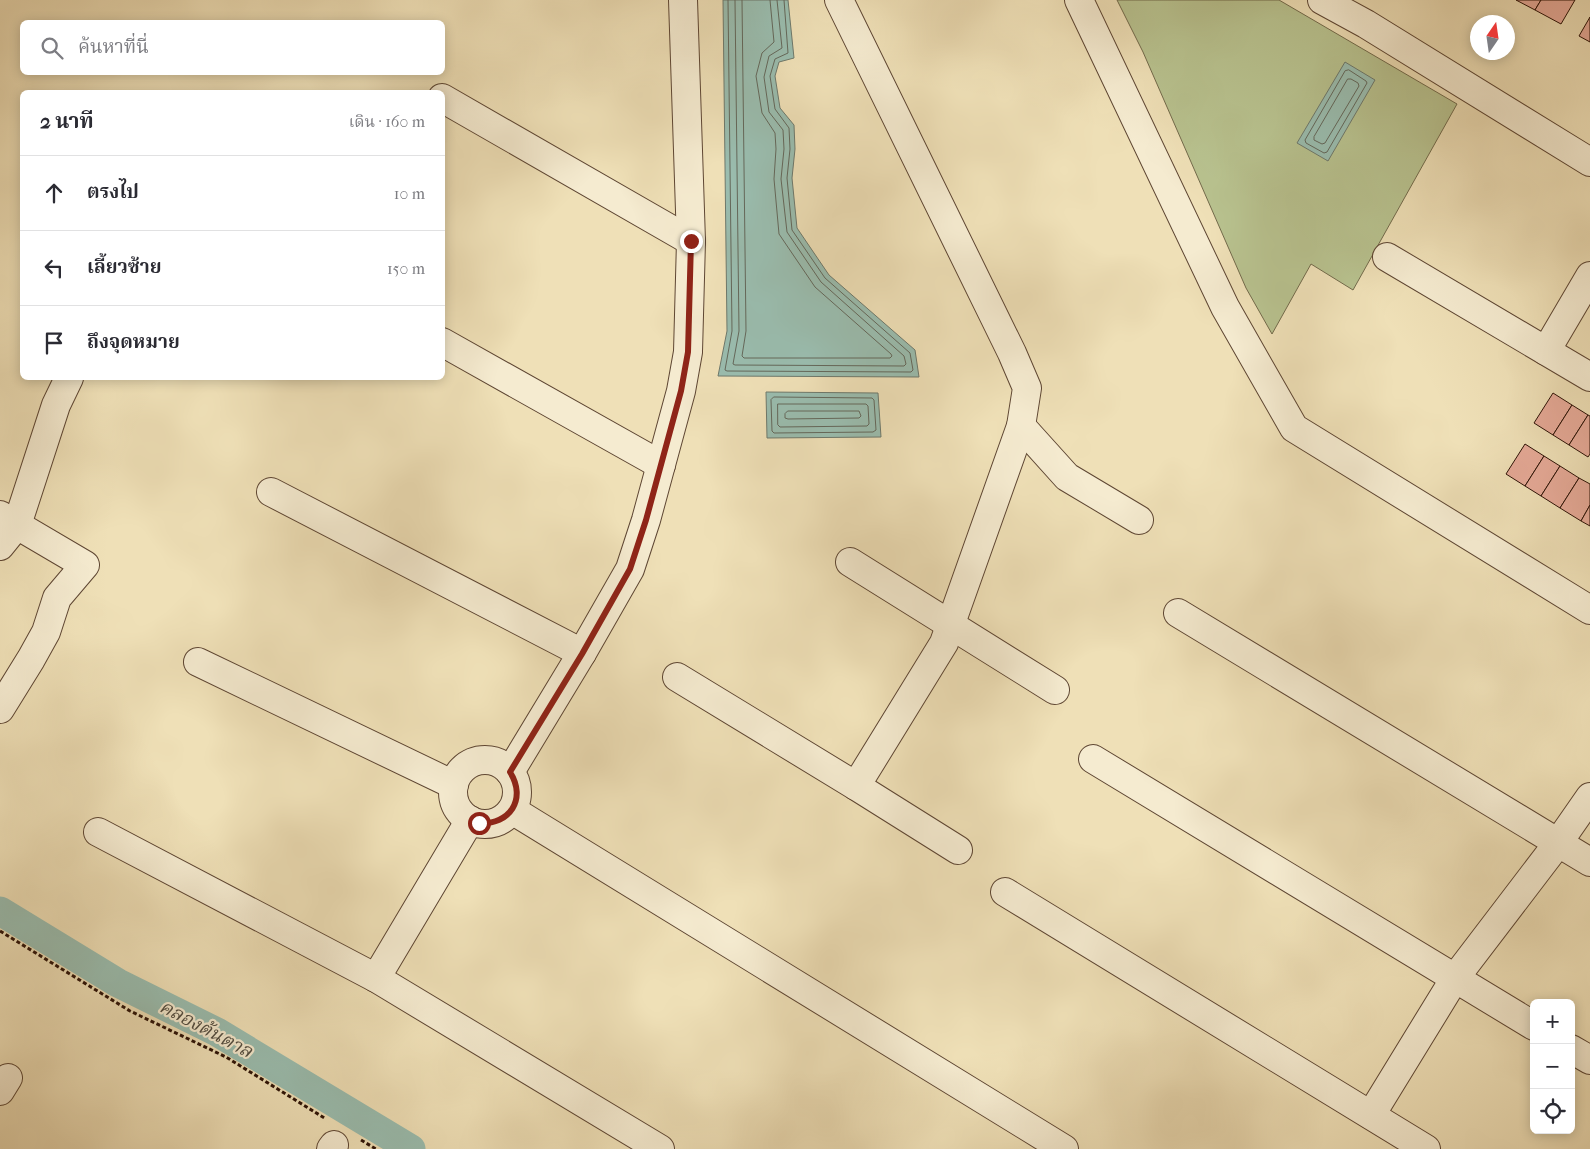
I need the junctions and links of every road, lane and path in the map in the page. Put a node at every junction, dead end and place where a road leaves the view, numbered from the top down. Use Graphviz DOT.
graph roads {
  1 [pos="683,0"];
  2 [pos="839,0"];
  3 [pos="1079,0"];
  4 [pos="1322,0"];
  5 [pos="445,100"];
  6 [pos="1590,162"];
  7 [pos="691,241"];
  8 [pos="1387,257"];
  9 [pos="1590,276"];
  10 [pos="445,344"];
  11 [pos="1546,352"];
  12 [pos="1590,378"];
  13 [pos="68,380"];
  14 [pos="1021,426"];
  15 [pos="661,465"];
  16 [pos="271,492"];
  17 [pos="8,520"];
  18 [pos="1139,520"];
  19 [pos="0,546"];
  20 [pos="850,562"];
  21 [pos="1590,610"];
  22 [pos="1178,613"];
  23 [pos="951,625"];
  24 [pos="582,654"];
  25 [pos="198,662"];
  26 [pos="677,677"];
  27 [pos="1055,690"];
  28 [pos="0,709"];
  29 [pos="1093,759"];
  30 [pos="510,772"];
  31 [pos="454,785"];
  32 [pos="856,786"];
  33 [pos="1590,798"];
  34 [pos="512,810"];
  35 [pos="470,820"];
  36 [pos="98,832"];
  37 [pos="1558,843"];
  38 [pos="958,850"];
  39 [pos="1590,862"];
  40 [pos="1005,892"];
  41 [pos="0,931"];
  42 [pos="376,978"];
  43 [pos="1455,978"];
  44 [pos="1530,1024"];
  45 [pos="1575,1051"];
  46 [pos="1590,1060"];
  47 [pos="1370,1115"];
  48 [pos="338,1138"];
  49 [pos="376,1149"];
  50 [pos="660,1149"];
  51 [pos="1064,1149"];
  52 [pos="1426,1149"];
  1 -- 7 [label="street"];
  2 -- 14 [label="street"];
  3 -- 21 [label="street"];
  4 -- 6 [label="street"];
  5 -- 7 [label="street"];
  7 -- 15 [label="street"];
  8 -- 11 [label="street"];
  9 -- 11 [label="street"];
  10 -- 15 [label="street"];
  11 -- 12 [label="street"];
  13 -- 17 [label="street"];
  14 -- 18 [label="street"];
  14 -- 23 [label="street"];
  15 -- 24 [label="street"];
  16 -- 24 [label="street"];
  17 -- 19 [label="street"];
  17 -- 28 [label="street"];
  20 -- 23 [label="street"];
  22 -- 37 [label="street"];
  23 -- 27 [label="street"];
  23 -- 32 [label="street"];
  24 -- 30 [label="street"];
  25 -- 31 [label="street"];
  26 -- 32 [label="street"];
  29 -- 43 [label="street"];
  30 -- 31 [label="street"];
  30 -- 34 [label="street"];
  31 -- 35 [label="street"];
  32 -- 38 [label="street"];
  33 -- 37 [label="street"];
  34 -- 35 [label="street"];
  34 -- 51 [label="street"];
  35 -- 42 [label="street"];
  36 -- 42 [label="street"];
  37 -- 39 [label="street"];
  37 -- 43 [label="street"];
  40 -- 47 [label="street"];
  41 -- 48 [label="path"];
  42 -- 50 [label="street"];
  43 -- 44 [label="street"];
  43 -- 47 [label="street"];
  45 -- 46 [label="street"];
  47 -- 52 [label="street"];
  48 -- 49 [label="path"];
}
